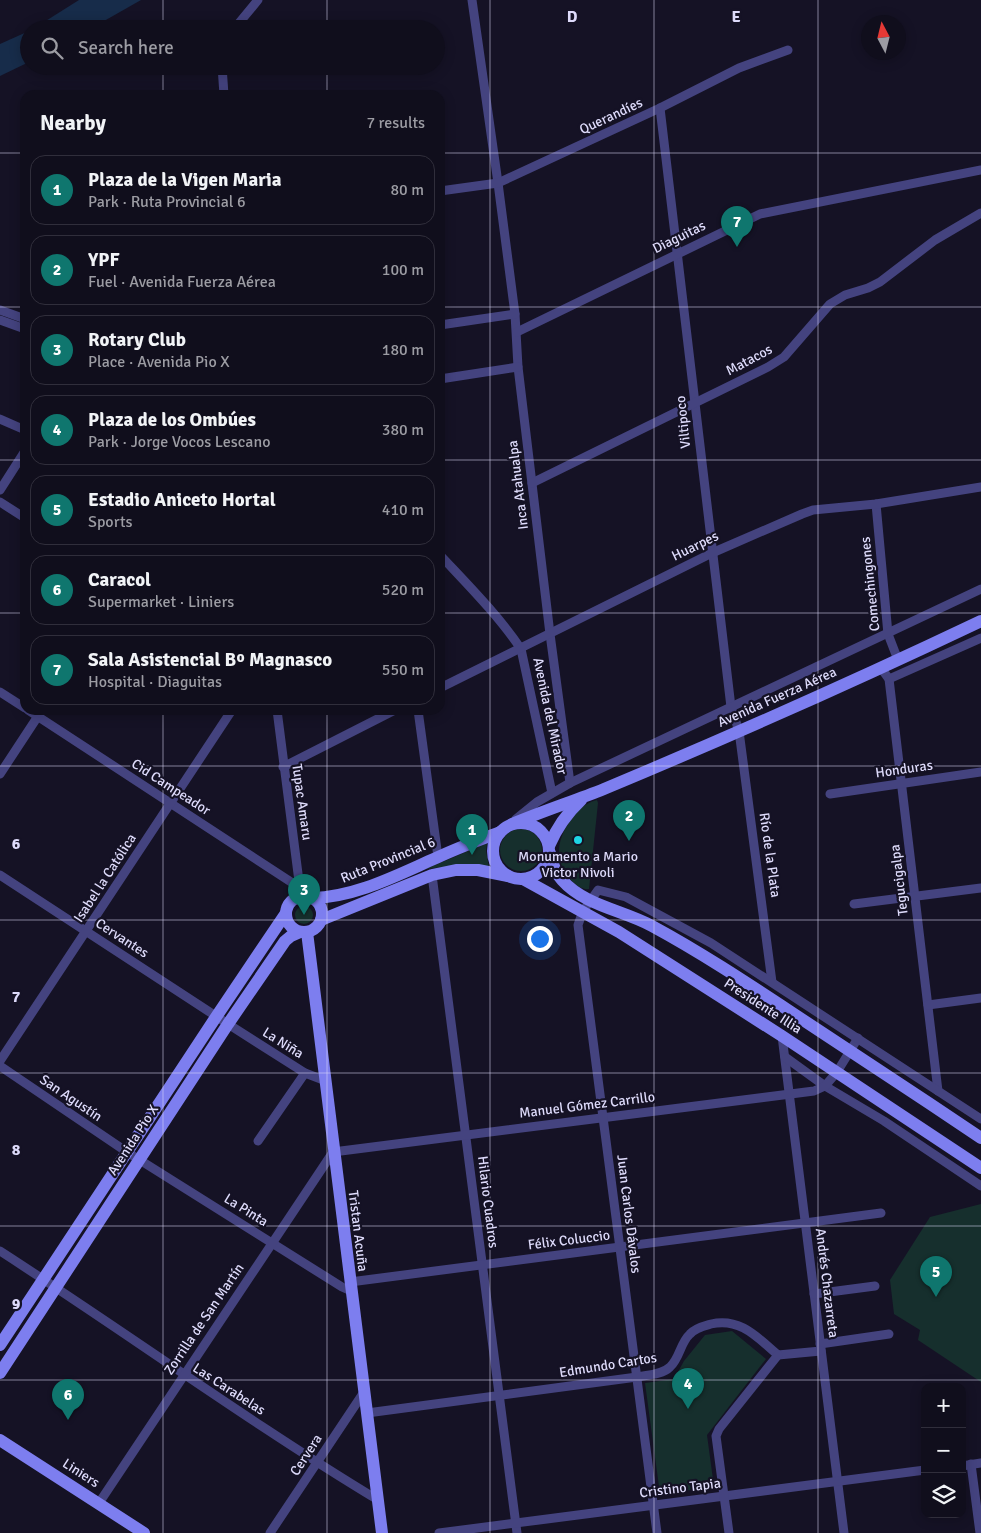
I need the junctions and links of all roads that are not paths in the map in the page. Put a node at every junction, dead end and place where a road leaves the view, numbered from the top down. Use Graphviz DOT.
graph roads {
  1 [pos="258,0"];
  2 [pos="472,0"];
  3 [pos="241,20"];
  4 [pos="788,50"];
  5 [pos="223,75"];
  6 [pos="224,90"];
  7 [pos="660,108"];
  8 [pos="981,170"];
  9 [pos="498,183"];
  10 [pos="445,191"];
  11 [pos="981,213"];
  12 [pos="677,253"];
  13 [pos="0,310"];
  14 [pos="515,314"];
  15 [pos="20,317"];
  16 [pos="0,320"];
  17 [pos="445,324"];
  18 [pos="20,327"];
  19 [pos="516,332"];
  20 [pos="518,367"];
  21 [pos="445,377"];
  22 [pos="695,402"];
  23 [pos="0,419"];
  24 [pos="20,428"];
  25 [pos="20,459"];
  26 [pos="532,483"];
  27 [pos="981,487"];
  28 [pos="0,490"];
  29 [pos="0,502"];
  30 [pos="876,504"];
  31 [pos="20,515"];
  32 [pos="712,553"];
  33 [pos="445,560"];
  34 [pos="981,589"];
  35 [pos="981,621"];
  36 [pos="550,634"];
  37 [pos="888,634"];
  38 [pos="981,638"];
  39 [pos="521,649"];
  40 [pos="898,660"];
  41 [pos="882,668"];
  42 [pos="889,678"];
  43 [pos="445,686"];
  44 [pos="0,692"];
  45 [pos="20,705"];
  46 [pos="731,707"];
  47 [pos="39,715"];
  48 [pos="43,715"];
  49 [pos="229,715"];
  50 [pos="278,715"];
  51 [pos="385,715"];
  52 [pos="419,715"];
  53 [pos="739,730"];
  54 [pos="283,767"];
  55 [pos="981,772"];
  56 [pos="0,774"];
  57 [pos="570,783"];
  58 [pos="901,783"];
  59 [pos="552,793"];
  60 [pos="830,794"];
  61 [pos="584,797"];
  62 [pos="170,803"];
  63 [pos="507,827"];
  64 [pos="550,849"];
  65 [pos="438,857"];
  66 [pos="0,875"];
  67 [pos="432,875"];
  68 [pos="508,876"];
  69 [pos="523,879"];
  70 [pos="981,888"];
  71 [pos="304,893"];
  72 [pos="915,896"];
  73 [pos="854,904"];
  74 [pos="586,906"];
  75 [pos="286,914"];
  76 [pos="322,920"];
  77 [pos="86,931"];
  78 [pos="304,932"];
  79 [pos="772,982"];
  80 [pos="981,998"];
  81 [pos="928,1005"];
  82 [pos="216,1017"];
  83 [pos="228,1024"];
  84 [pos="782,1036"];
  85 [pos="858,1038"];
  86 [pos="849,1051"];
  87 [pos="785,1057"];
  88 [pos="0,1061"];
  89 [pos="0,1066"];
  90 [pos="837,1072"];
  91 [pos="304,1073"];
  92 [pos="326,1081"];
  93 [pos="826,1086"];
  94 [pos="938,1091"];
  95 [pos="790,1094"];
  96 [pos="981,1111"];
  97 [pos="971,1113"];
  98 [pos="603,1117"];
  99 [pos="981,1119"];
  100 [pos="466,1134"];
  101 [pos="981,1138"];
  102 [pos="258,1142"];
  103 [pos="127,1152"];
  104 [pos="333,1152"];
  105 [pos="139,1159"];
  106 [pos="981,1168"];
  107 [pos="981,1186"];
  108 [pos="880,1213"];
  109 [pos="806,1224"];
  110 [pos="272,1242"];
  111 [pos="620,1248"];
  112 [pos="0,1250"];
  113 [pos="483,1266"];
  114 [pos="44,1279"];
  115 [pos="350,1286"];
  116 [pos="875,1286"];
  117 [pos="56,1288"];
  118 [pos="814,1294"];
  119 [pos="888,1334"];
  120 [pos="0,1345"];
  121 [pos="821,1347"];
  122 [pos="778,1355"];
  123 [pos="0,1373"];
  124 [pos="184,1375"];
  125 [pos="637,1377"];
  126 [pos="364,1392"];
  127 [pos="499,1394"];
  128 [pos="367,1413"];
  129 [pos="0,1440"];
  130 [pos="317,1463"];
  131 [pos="981,1463"];
  132 [pos="966,1465"];
  133 [pos="921,1471"];
  134 [pos="838,1482"];
  135 [pos="725,1496"];
  136 [pos="378,1500"];
  137 [pos="99,1503"];
  138 [pos="653,1505"];
  139 [pos="516,1523"];
  140 [pos="980,1530"];
  141 [pos="144,1533"];
  142 [pos="270,1533"];
  143 [pos="382,1533"];
  144 [pos="439,1533"];
  145 [pos="517,1533"];
  146 [pos="657,1533"];
  147 [pos="729,1533"];
  148 [pos="844,1533"];
  1 -- 3 [label="street"];
  2 -- 9 [label="street, Inca Atahualpa"];
  4 -- 7 [label="street, Querandíes"];
  5 -- 6 [label="street"];
  7 -- 9 [label="street, Querandíes"];
  7 -- 12 [label="street, Viltipoco"];
  8 -- 12 [label="street, Diaguitas"];
  9 -- 10 [label="street, Querandíes"];
  9 -- 14 [label="street, Inca Atahualpa"];
  11 -- 22 [label="street, Matacos"];
  12 -- 19 [label="street, Diaguitas"];
  12 -- 22 [label="street, Viltipoco"];
  13 -- 15 [label="street"];
  14 -- 17 [label="street"];
  14 -- 19 [label="street, Inca Atahualpa"];
  16 -- 18 [label="street"];
  19 -- 20 [label="street, Inca Atahualpa"];
  20 -- 21 [label="street"];
  20 -- 26 [label="street, Inca Atahualpa"];
  22 -- 26 [label="street, Matacos"];
  22 -- 32 [label="street, Viltipoco"];
  23 -- 24 [label="street"];
  25 -- 28 [label="street"];
  26 -- 36 [label="street, Inca Atahualpa"];
  27 -- 30 [label="street, Huarpes"];
  29 -- 31 [label="street"];
  30 -- 32 [label="street, Huarpes"];
  30 -- 37 [label="street, Comechingones"];
  32 -- 36 [label="street, Huarpes"];
  32 -- 46 [label="street, Viltipoco"];
  33 -- 39 [label="street, Avenida del Mirador"];
  34 -- 37 [label="street"];
  35 -- 40 [label="main road, Avenida Fuerza Aérea"];
  36 -- 39 [label="street, Huarpes"];
  36 -- 57 [label="street, Inca Atahualpa"];
  37 -- 40 [label="street, Comechingones"];
  37 -- 46 [label="street"];
  38 -- 42 [label="street"];
  39 -- 43 [label="street, Huarpes"];
  39 -- 59 [label="street, Avenida del Mirador"];
  40 -- 41 [label="main road, Avenida Fuerza Aérea"];
  41 -- 42 [label="street, Tegucigalpa"];
  41 -- 53 [label="main road, Avenida Fuerza Aérea"];
  42 -- 58 [label="street, Tegucigalpa"];
  44 -- 45 [label="street"];
  46 -- 53 [label="street, Viltipoco"];
  46 -- 57 [label="street"];
  47 -- 56 [label="street"];
  48 -- 62 [label="street, Cid Campeador"];
  49 -- 62 [label="street, Isabel la Católica"];
  50 -- 54 [label="street, Tupac Amaru"];
  51 -- 54 [label="street"];
  52 -- 65 [label="street"];
  53 -- 61 [label="main road, Avenida Fuerza Aérea"];
  53 -- 79 [label="street, Río de la Plata"];
  54 -- 71 [label="street, Tupac Amaru"];
  55 -- 58 [label="street, Honduras"];
  57 -- 59 [label="street"];
  58 -- 60 [label="street, Honduras"];
  58 -- 72 [label="street, Tegucigalpa"];
  59 -- 63 [label="street"];
  61 -- 63 [label="main road, Avenida Fuerza Aérea"];
  61 -- 64 [label="main road"];
  62 -- 71 [label="street, Cid Campeador"];
  62 -- 77 [label="street, Isabel la Católica"];
  63 -- 64 [label="main road"];
  63 -- 65 [label="main road, Ruta Provincial 6"];
  63 -- 68 [label="main road"];
  64 -- 69 [label="main road"];
  64 -- 74 [label="main road, Presidente Illia"];
  65 -- 71 [label="main road, Ruta Provincial 6"];
  66 -- 77 [label="street, Cervantes"];
  67 -- 68 [label="main road"];
  67 -- 76 [label="main road"];
  67 -- 100 [label="street, Hilario Cuadros"];
  68 -- 69 [label="main road"];
  69 -- 74 [label="main road, Presidente Illia"];
  70 -- 72 [label="street"];
  71 -- 75 [label="main road"];
  71 -- 76 [label="main road"];
  72 -- 73 [label="street"];
  72 -- 81 [label="street, Tegucigalpa"];
  74 -- 79 [label="street"];
  74 -- 84 [label="main road, Presidente Illia"];
  74 -- 86 [label="main road, Presidente Illia"];
  74 -- 98 [label="street, Juan Carlos Dávalos"];
  75 -- 78 [label="main road"];
  75 -- 82 [label="main road, Avenida Pio X"];
  76 -- 78 [label="main road"];
  77 -- 82 [label="street, Cervantes"];
  77 -- 88 [label="street, Isabel la Católica"];
  78 -- 83 [label="main road, Avenida Pio X"];
  78 -- 92 [label="main road, Tristan Acuña"];
  79 -- 85 [label="street"];
  80 -- 81 [label="street"];
  81 -- 94 [label="street, Tegucigalpa"];
  82 -- 83 [label="street, Cervantes"];
  82 -- 103 [label="main road, Avenida Pio X"];
  83 -- 91 [label="street, La Niña"];
  83 -- 105 [label="main road, Avenida Pio X"];
  84 -- 87 [label="street, Andrés Chazarreta"];
  84 -- 90 [label="main road, Presidente Illia"];
  85 -- 86 [label="street"];
  85 -- 94 [label="street"];
  86 -- 90 [label="street"];
  86 -- 101 [label="main road, Presidente Illia"];
  87 -- 93 [label="street"];
  87 -- 95 [label="street, Andrés Chazarreta"];
  89 -- 103 [label="street, San Agustín"];
  90 -- 93 [label="street"];
  90 -- 106 [label="main road, Presidente Illia"];
  91 -- 92 [label="street, La Niña"];
  91 -- 102 [label="street"];
  92 -- 104 [label="main road, Tristan Acuña"];
  93 -- 95 [label="street, Manuel Gómez Carrillo"];
  93 -- 107 [label="street"];
  94 -- 97 [label="street"];
  95 -- 98 [label="street, Manuel Gómez Carrillo"];
  95 -- 109 [label="street, Andrés Chazarreta"];
  96 -- 97 [label="street"];
  97 -- 99 [label="street"];
  98 -- 100 [label="street, Manuel Gómez Carrillo"];
  98 -- 111 [label="street, Juan Carlos Dávalos"];
  100 -- 104 [label="street, Manuel Gómez Carrillo"];
  100 -- 113 [label="street, Hilario Cuadros"];
  103 -- 105 [label="street, La Pinta"];
  103 -- 114 [label="main road, Avenida Pio X"];
  104 -- 110 [label="street, Zorrilla de San Martín"];
  104 -- 115 [label="main road, Tristan Acuña"];
  105 -- 110 [label="street, La Pinta"];
  105 -- 117 [label="main road, Avenida Pio X"];
  108 -- 109 [label="street, Félix Coluccio"];
  109 -- 111 [label="street, Félix Coluccio"];
  109 -- 118 [label="street, Andrés Chazarreta"];
  110 -- 115 [label="street, La Pinta"];
  110 -- 124 [label="street, Zorrilla de San Martín"];
  111 -- 113 [label="street, Félix Coluccio"];
  111 -- 125 [label="street, Juan Carlos Dávalos"];
  112 -- 114 [label="street, Las Carabelas"];
  113 -- 115 [label="street, Félix Coluccio"];
  113 -- 127 [label="street, Hilario Cuadros"];
  114 -- 117 [label="street, Las Carabelas"];
  114 -- 120 [label="main road, Avenida Pio X"];
  115 -- 126 [label="main road, Tristan Acuña"];
  116 -- 118 [label="street"];
  117 -- 123 [label="main road, Avenida Pio X"];
  117 -- 124 [label="street, Las Carabelas"];
  118 -- 121 [label="street, Andrés Chazarreta"];
  119 -- 121 [label="street"];
  121 -- 122 [label="street"];
  121 -- 134 [label="street, Andrés Chazarreta"];
  122 -- 125 [label="street, Edmundo Cartos"];
  122 -- 135 [label="street"];
  124 -- 130 [label="street, Las Carabelas"];
  124 -- 137 [label="street, Zorrilla de San Martín"];
  125 -- 127 [label="street, Edmundo Cartos"];
  125 -- 138 [label="street, Juan Carlos Dávalos"];
  126 -- 128 [label="main road, Tristan Acuña"];
  126 -- 130 [label="street, Cervera"];
  127 -- 128 [label="street, Edmundo Cartos"];
  127 -- 139 [label="street, Hilario Cuadros"];
  128 -- 136 [label="main road, Tristan Acuña"];
  129 -- 137 [label="main road, Liniers"];
  130 -- 136 [label="street, Las Carabelas"];
  130 -- 142 [label="street, Cervera"];
  131 -- 132 [label="street"];
  132 -- 140 [label="street"];
  133 -- 134 [label="street, Cristino Tapia"];
  134 -- 135 [label="street, Cristino Tapia"];
  134 -- 148 [label="street, Andrés Chazarreta"];
  135 -- 138 [label="street, Cristino Tapia"];
  135 -- 147 [label="street"];
  136 -- 143 [label="main road, Tristan Acuña"];
  137 -- 141 [label="main road, Liniers"];
  138 -- 139 [label="street, Cristino Tapia"];
  138 -- 146 [label="street, Juan Carlos Dávalos"];
  139 -- 144 [label="street, Cristino Tapia"];
  139 -- 145 [label="street, Hilario Cuadros"];
}
